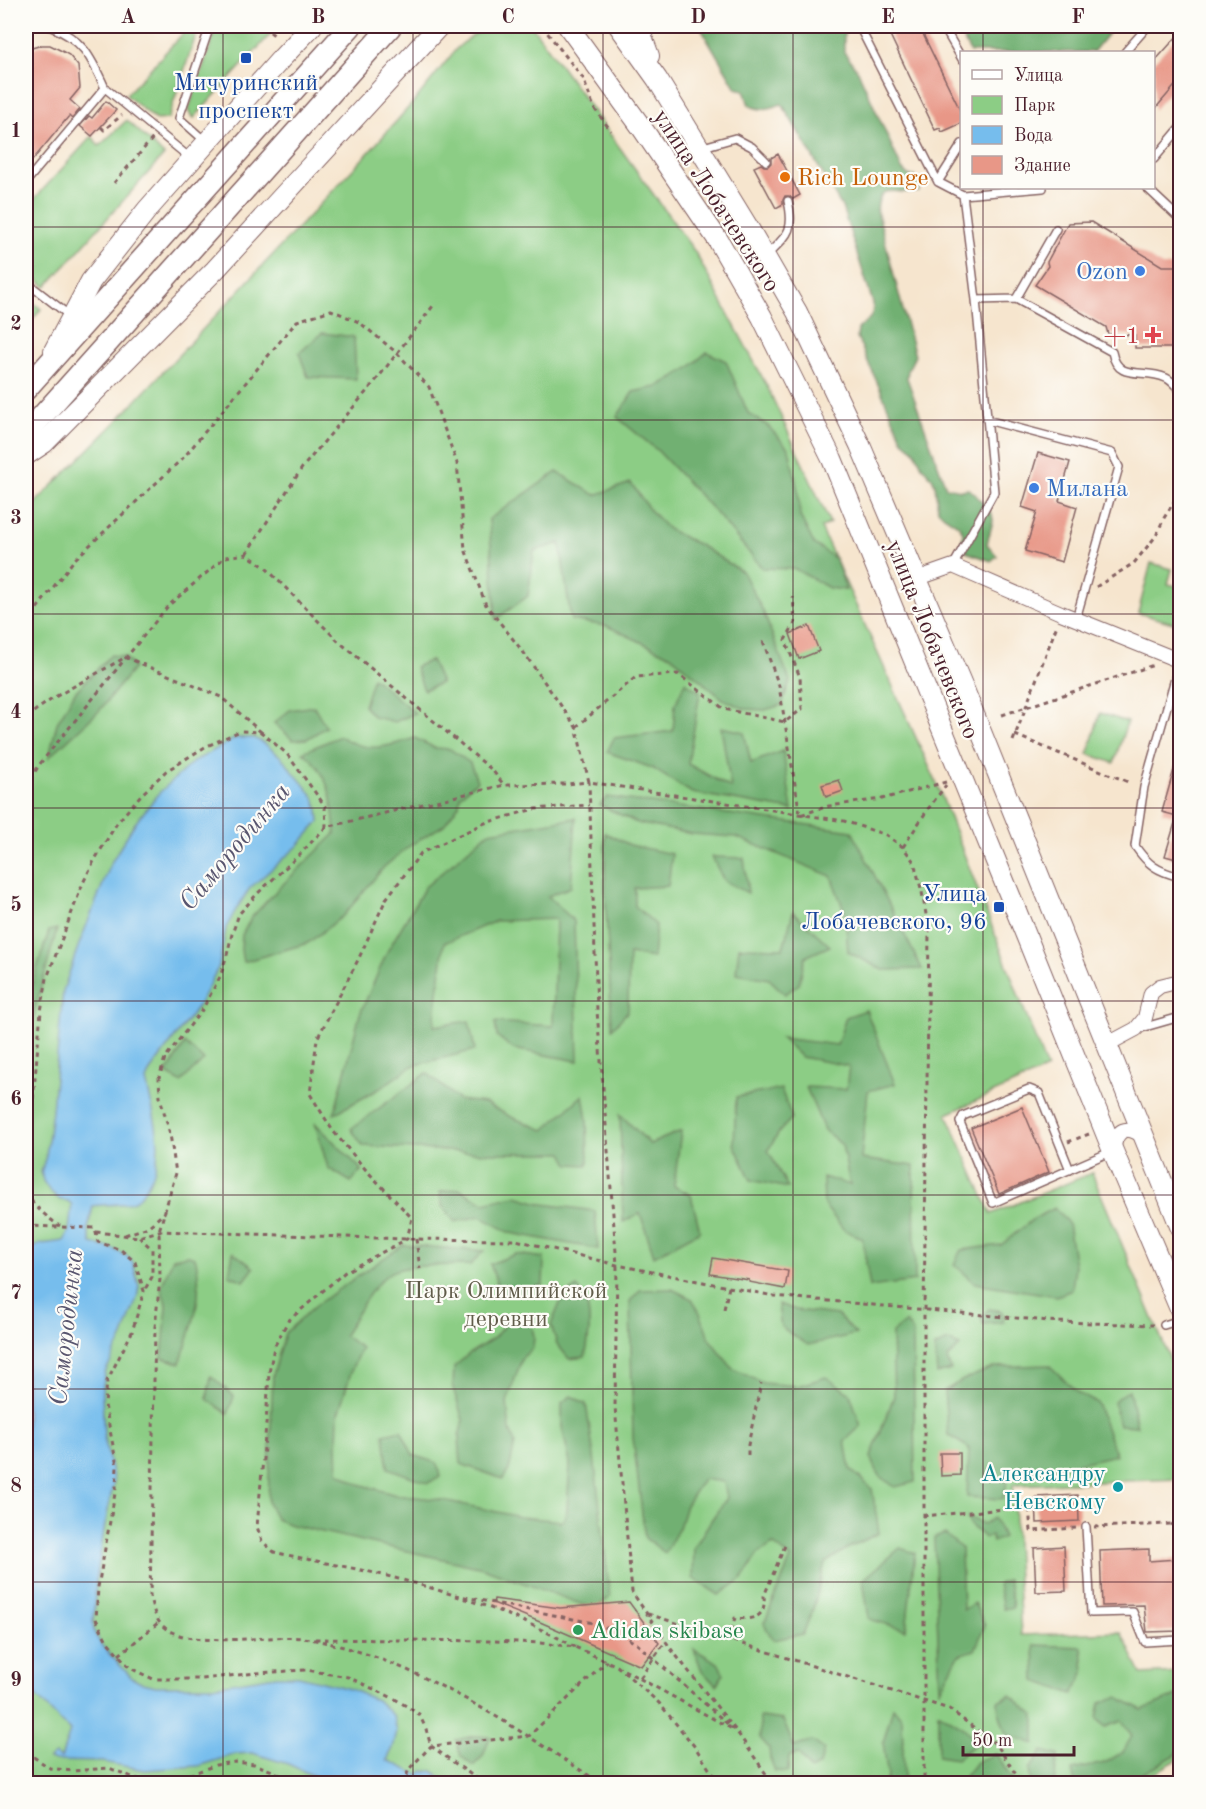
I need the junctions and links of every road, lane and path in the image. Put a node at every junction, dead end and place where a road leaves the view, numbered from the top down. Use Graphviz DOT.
graph roads {
  1 [pos="49,26"];
  2 [pos="208,26"];
  3 [pos="263,26"];
  4 [pos="312,26"];
  5 [pos="351,26"];
  6 [pos="391,26"];
  7 [pos="435,26"];
  8 [pos="542,26"];
  9 [pos="568,26"];
  10 [pos="619,26"];
  11 [pos="638,26"];
  12 [pos="859,26"];
  13 [pos="943,26"];
  14 [pos="1148,26"];
  15 [pos="275,36"];
  16 [pos="1126,51"];
  17 [pos="960,56"];
  18 [pos="657,79"];
  19 [pos="105,88"];
  20 [pos="130,109"];
  21 [pos="100,127"];
  22 [pos="1180,128"];
  23 [pos="611,131"];
  24 [pos="158,132"];
  25 [pos="206,143"];
  26 [pos="960,147"];
  27 [pos="699,148"];
  28 [pos="1155,158"];
  29 [pos="192,160"];
  30 [pos="766,161"];
  31 [pos="26,182"];
  32 [pos="938,182"];
  33 [pos="114,183"];
  34 [pos="1032,189"];
  35 [pos="1148,189"];
  36 [pos="963,195"];
  37 [pos="788,201"];
  38 [pos="1180,219"];
  39 [pos="1056,229"];
  40 [pos="765,257"];
  41 [pos="26,282"];
  42 [pos="1016,299"];
  43 [pos="976,300"];
  44 [pos="433,306"];
  45 [pos="72,317"];
  46 [pos="397,353"];
  47 [pos="46,366"];
  48 [pos="26,389"];
  49 [pos="1180,390"];
  50 [pos="987,420"];
  51 [pos="26,434"];
  52 [pos="26,455"];
  53 [pos="1180,492"];
  54 [pos="246,554"];
  55 [pos="953,566"];
  56 [pos="916,579"];
  57 [pos="1084,594"];
  58 [pos="793,597"];
  59 [pos="1061,613"];
  60 [pos="1076,619"];
  61 [pos="26,623"];
  62 [pos="763,641"];
  63 [pos="125,657"];
  64 [pos="1178,660"];
  65 [pos="1026,707"];
  66 [pos="1002,715"];
  67 [pos="26,717"];
  68 [pos="785,722"];
  69 [pos="576,727"];
  70 [pos="261,732"];
  71 [pos="1015,735"];
  72 [pos="1013,741"];
  73 [pos="588,782"];
  74 [pos="1128,782"];
  75 [pos="504,785"];
  76 [pos="26,787"];
  77 [pos="590,805"];
  78 [pos="800,815"];
  79 [pos="326,826"];
  80 [pos="903,847"];
  81 [pos="1180,877"];
  82 [pos="1180,981"];
  83 [pos="1180,1017"];
  84 [pos="1136,1029"];
  85 [pos="1106,1045"];
  86 [pos="1089,1134"];
  87 [pos="1144,1138"];
  88 [pos="1077,1139"];
  89 [pos="28,1145"];
  90 [pos="1113,1151"];
  91 [pos="26,1152"];
  92 [pos="26,1160"];
  93 [pos="1070,1170"];
  94 [pos="26,1193"];
  95 [pos="166,1211"];
  96 [pos="26,1226"];
  97 [pos="1180,1226"];
  98 [pos="61,1227"];
  99 [pos="95,1230"];
  100 [pos="159,1231"];
  101 [pos="124,1235"];
  102 [pos="139,1237"];
  103 [pos="407,1239"];
  104 [pos="416,1239"];
  105 [pos="617,1265"];
  106 [pos="420,1269"];
  107 [pos="729,1287"];
  108 [pos="144,1291"];
  109 [pos="724,1309"];
  110 [pos="1180,1309"];
  111 [pos="924,1311"];
  112 [pos="1180,1320"];
  113 [pos="1164,1325"];
  114 [pos="761,1383"];
  115 [pos="748,1455"];
  116 [pos="923,1516"];
  117 [pos="1180,1518"];
  118 [pos="1171,1524"];
  119 [pos="1086,1527"];
  120 [pos="1180,1528"];
  121 [pos="786,1543"];
  122 [pos="455,1595"];
  123 [pos="646,1614"];
  124 [pos="159,1622"];
  125 [pos="307,1639"];
  126 [pos="728,1639"];
  127 [pos="1180,1640"];
  128 [pos="666,1641"];
  129 [pos="575,1647"];
  130 [pos="118,1656"];
  131 [pos="607,1661"];
  132 [pos="617,1666"];
  133 [pos="640,1678"];
  134 [pos="923,1700"];
  135 [pos="737,1732"];
  136 [pos="529,1736"];
  137 [pos="430,1746"];
  138 [pos="26,1752"];
  139 [pos="294,1784"];
  140 [pos="403,1784"];
  141 [pos="484,1784"];
  142 [pos="602,1784"];
  143 [pos="719,1784"];
  144 [pos="773,1784"];
  145 [pos="924,1784"];
  146 [pos="1022,1784"];
  1 -- 19 [label="lane"];
  2 -- 25 [label="lane"];
  3 -- 15 [label="path"];
  4 -- 25 [label="main road"];
  5 -- 47 [label="main road"];
  6 -- 51 [label="main road"];
  7 -- 52 [label="main road"];
  8 -- 23 [label="path"];
  9 -- 90 [label="main road, улица Лобачевского"];
  10 -- 18 [label="main road, улица Лобачевского"];
  11 -- 18 [label="main road"];
  12 -- 32 [label="lane"];
  13 -- 17 [label="lane"];
  14 -- 16 [label="lane"];
  18 -- 27 [label="main road, улица Лобачевского"];
  19 -- 20 [label="lane"];
  19 -- 31 [label="lane"];
  20 -- 21 [label="path"];
  20 -- 24 [label="lane"];
  22 -- 28 [label="lane"];
  24 -- 29 [label="lane"];
  24 -- 33 [label="path"];
  25 -- 29 [label="main road"];
  26 -- 32 [label="lane"];
  27 -- 30 [label="lane"];
  27 -- 40 [label="main road, улица Лобачевского"];
  29 -- 45 [label="main road"];
  32 -- 36 [label="lane"];
  34 -- 36 [label="lane"];
  35 -- 38 [label="lane"];
  36 -- 43 [label="lane"];
  37 -- 40 [label="lane"];
  39 -- 42 [label="lane"];
  40 -- 56 [label="main road, улица Лобачевского"];
  41 -- 45 [label="lane"];
  42 -- 43 [label="lane"];
  42 -- 49 [label="lane"];
  43 -- 50 [label="lane"];
  44 -- 46 [label="path"];
  45 -- 47 [label="main road"];
  46 -- 54 [label="path"];
  46 -- 61 [label="path"];
  46 -- 69 [label="path"];
  47 -- 48 [label="main road"];
  50 -- 55 [label="lane"];
  50 -- 57 [label="lane"];
  53 -- 57 [label="path"];
  54 -- 63 [label="path"];
  54 -- 75 [label="path"];
  55 -- 56 [label="street"];
  55 -- 59 [label="street"];
  56 -- 85 [label="main road, улица Лобачевского"];
  57 -- 60 [label="lane"];
  58 -- 68 [label="path"];
  59 -- 60 [label="street"];
  59 -- 65 [label="path"];
  60 -- 64 [label="street"];
  62 -- 68 [label="path"];
  63 -- 67 [label="path"];
  63 -- 70 [label="path"];
  63 -- 76 [label="path"];
  64 -- 65 [label="path"];
  64 -- 81 [label="lane"];
  65 -- 66 [label="path"];
  65 -- 71 [label="path"];
  68 -- 69 [label="path"];
  68 -- 78 [label="path"];
  69 -- 73 [label="path"];
  70 -- 79 [label="path"];
  70 -- 89 [label="path"];
  71 -- 72 [label="path"];
  71 -- 74 [label="path"];
  73 -- 75 [label="path"];
  73 -- 77 [label="path"];
  73 -- 78 [label="path"];
  75 -- 79 [label="path"];
  77 -- 103 [label="path"];
  77 -- 105 [label="path"];
  78 -- 80 [label="path"];
  78 -- 80 [label="path"];
  79 -- 95 [label="path"];
  80 -- 111 [label="path"];
  82 -- 84 [label="street"];
  83 -- 84 [label="lane"];
  84 -- 85 [label="street"];
  85 -- 87 [label="main road, улица Лобачевского"];
  86 -- 88 [label="path"];
  87 -- 90 [label="street"];
  87 -- 97 [label="main road, улица Лобачевского"];
  89 -- 91 [label="path"];
  89 -- 92 [label="path"];
  90 -- 93 [label="lane"];
  90 -- 110 [label="main road, улица Лобачевского"];
  93 -- 93 [label="lane"];
  94 -- 98 [label="path"];
  95 -- 100 [label="path"];
  95 -- 101 [label="path"];
  96 -- 98 [label="path"];
  98 -- 99 [label="path"];
  99 -- 101 [label="path"];
  99 -- 108 [label="path"];
  100 -- 102 [label="path"];
  100 -- 103 [label="path"];
  100 -- 124 [label="path"];
  101 -- 102 [label="path"];
  102 -- 108 [label="path"];
  103 -- 104 [label="path"];
  103 -- 122 [label="path"];
  104 -- 105 [label="path"];
  104 -- 106 [label="path"];
  105 -- 107 [label="path"];
  105 -- 123 [label="path"];
  107 -- 109 [label="path"];
  107 -- 111 [label="path"];
  108 -- 130 [label="path"];
  111 -- 113 [label="path"];
  111 -- 116 [label="path"];
  112 -- 113 [label="lane"];
  114 -- 115 [label="path"];
  116 -- 119 [label="path"];
  116 -- 134 [label="path"];
  117 -- 118 [label="path"];
  118 -- 119 [label="path"];
  118 -- 120 [label="path"];
  119 -- 127 [label="lane"];
  121 -- 126 [label="path"];
  122 -- 129 [label="path"];
  122 -- 135 [label="path, bridge"];
  123 -- 126 [label="path"];
  123 -- 128 [label="path"];
  124 -- 125 [label="path"];
  124 -- 130 [label="path"];
  125 -- 129 [label="path"];
  125 -- 136 [label="path"];
  126 -- 134 [label="path"];
  128 -- 133 [label="path"];
  128 -- 135 [label="path"];
  129 -- 131 [label="path"];
  130 -- 137 [label="path"];
  131 -- 132 [label="path"];
  131 -- 136 [label="path"];
  132 -- 133 [label="path"];
  132 -- 143 [label="path"];
  133 -- 135 [label="path"];
  134 -- 145 [label="path"];
  134 -- 146 [label="path"];
  135 -- 144 [label="path"];
  136 -- 137 [label="path"];
  136 -- 142 [label="path"];
  137 -- 140 [label="path"];
  137 -- 141 [label="path"];
  138 -- 139 [label="path"];
}
